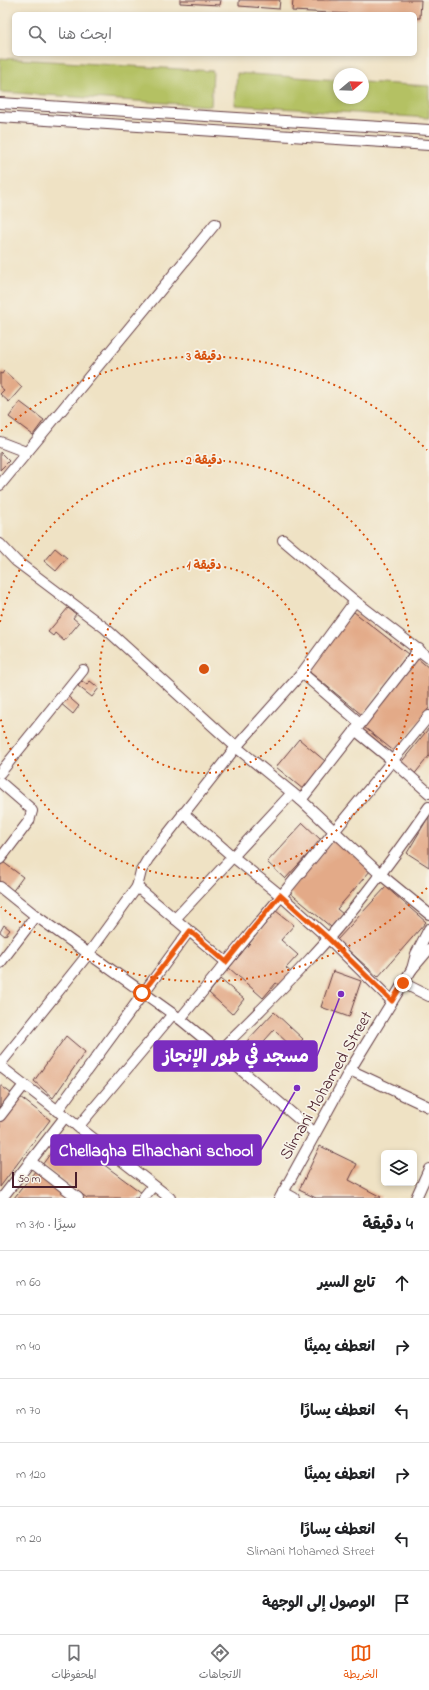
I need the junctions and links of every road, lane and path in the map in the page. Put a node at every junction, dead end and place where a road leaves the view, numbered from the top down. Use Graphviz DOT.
graph roads {
  1 [pos="0,103"];
  2 [pos="0,117"];
  3 [pos="429,130"];
  4 [pos="429,145"];
  5 [pos="215,224"];
  6 [pos="0,442"];
  7 [pos="26,452"];
  8 [pos="0,485"];
  9 [pos="284,540"];
  10 [pos="0,544"];
  11 [pos="355,601"];
  12 [pos="419,649"];
  13 [pos="429,658"];
  14 [pos="83,670"];
  15 [pos="302,673"];
  16 [pos="429,716"];
  17 [pos="357,727"];
  18 [pos="236,747"];
  19 [pos="393,761"];
  20 [pos="0,774"];
  21 [pos="0,782"];
  22 [pos="292,793"];
  23 [pos="429,793"];
  24 [pos="301,800"];
  25 [pos="429,807"];
  26 [pos="183,813"];
  27 [pos="334,830"];
  28 [pos="232,856"];
  29 [pos="0,859"];
  30 [pos="380,874"];
  31 [pos="137,886"];
  32 [pos="0,887"];
  33 [pos="280,895"];
  34 [pos="429,914"];
  35 [pos="36,916"];
  36 [pos="175,919"];
  37 [pos="429,929"];
  38 [pos="190,931"];
  39 [pos="328,938"];
  40 [pos="429,949"];
  41 [pos="89,953"];
  42 [pos="226,962"];
  43 [pos="0,963"];
  44 [pos="412,968"];
  45 [pos="403,983"];
  46 [pos="142,993"];
  47 [pos="429,996"];
  48 [pos="392,1001"];
  49 [pos="176,1016"];
  50 [pos="219,1050"];
  51 [pos="0,1065"];
  52 [pos="350,1070"];
  53 [pos="24,1085"];
  54 [pos="428,1103"];
  55 [pos="61,1114"];
  56 [pos="0,1116"];
  57 [pos="78,1128"];
  58 [pos="315,1133"];
  59 [pos="30,1161"];
  60 [pos="429,1169"];
  61 [pos="153,1186"];
  62 [pos="281,1195"];
  63 [pos="2,1198"];
  64 [pos="78,1198"];
  65 [pos="143,1198"];
  66 [pos="170,1198"];
  67 [pos="294,1198"];
  68 [pos="416,1198"];
  1 -- 3 [label="street"];
  2 -- 4 [label="street"];
  5 -- 7 [label="street"];
  6 -- 7 [label="street"];
  7 -- 8 [label="street"];
  9 -- 11 [label="street"];
  10 -- 18 [label="street"];
  11 -- 12 [label="street"];
  11 -- 15 [label="street"];
  12 -- 13 [label="street"];
  12 -- 17 [label="street"];
  14 -- 20 [label="street"];
  15 -- 17 [label="street"];
  15 -- 18 [label="street"];
  16 -- 19 [label="street"];
  17 -- 19 [label="street"];
  17 -- 24 [label="street"];
  18 -- 22 [label="street"];
  18 -- 26 [label="street"];
  19 -- 23 [label="street"];
  19 -- 27 [label="street"];
  21 -- 29 [label="street"];
  22 -- 24 [label="street"];
  22 -- 28 [label="street"];
  24 -- 27 [label="street"];
  25 -- 30 [label="street"];
  26 -- 28 [label="street"];
  26 -- 31 [label="street"];
  27 -- 30 [label="street"];
  27 -- 33 [label="street"];
  28 -- 33 [label="street"];
  28 -- 36 [label="street"];
  30 -- 34 [label="street"];
  30 -- 39 [label="street"];
  31 -- 36 [label="street"];
  31 -- 41 [label="street"];
  32 -- 35 [label="street"];
  33 -- 39 [label="street"];
  33 -- 42 [label="street"];
  35 -- 41 [label="street"];
  35 -- 43 [label="street"];
  36 -- 38 [label="street"];
  37 -- 44 [label="street, Slimani Mohamed Street"];
  38 -- 42 [label="street"];
  38 -- 46 [label="street"];
  39 -- 48 [label="street"];
  39 -- 50 [label="street"];
  40 -- 44 [label="street, Slimani Mohamed Street"];
  41 -- 46 [label="street"];
  41 -- 51 [label="street"];
  42 -- 49 [label="street"];
  44 -- 45 [label="street, Slimani Mohamed Street"];
  45 -- 47 [label="street"];
  45 -- 48 [label="street, Slimani Mohamed Street"];
  46 -- 49 [label="street"];
  46 -- 55 [label="street"];
  48 -- 52 [label="street, Slimani Mohamed Street"];
  49 -- 50 [label="street"];
  49 -- 57 [label="street"];
  50 -- 58 [label="street"];
  51 -- 53 [label="street"];
  52 -- 54 [label="street"];
  52 -- 58 [label="street, Slimani Mohamed Street"];
  53 -- 55 [label="street"];
  53 -- 56 [label="street"];
  55 -- 57 [label="street"];
  55 -- 59 [label="street"];
  57 -- 61 [label="street"];
  58 -- 62 [label="street, Slimani Mohamed Street"];
  59 -- 63 [label="street"];
  59 -- 64 [label="street"];
  60 -- 68 [label="street"];
  61 -- 65 [label="street"];
  61 -- 66 [label="street"];
  62 -- 67 [label="street"];
}
